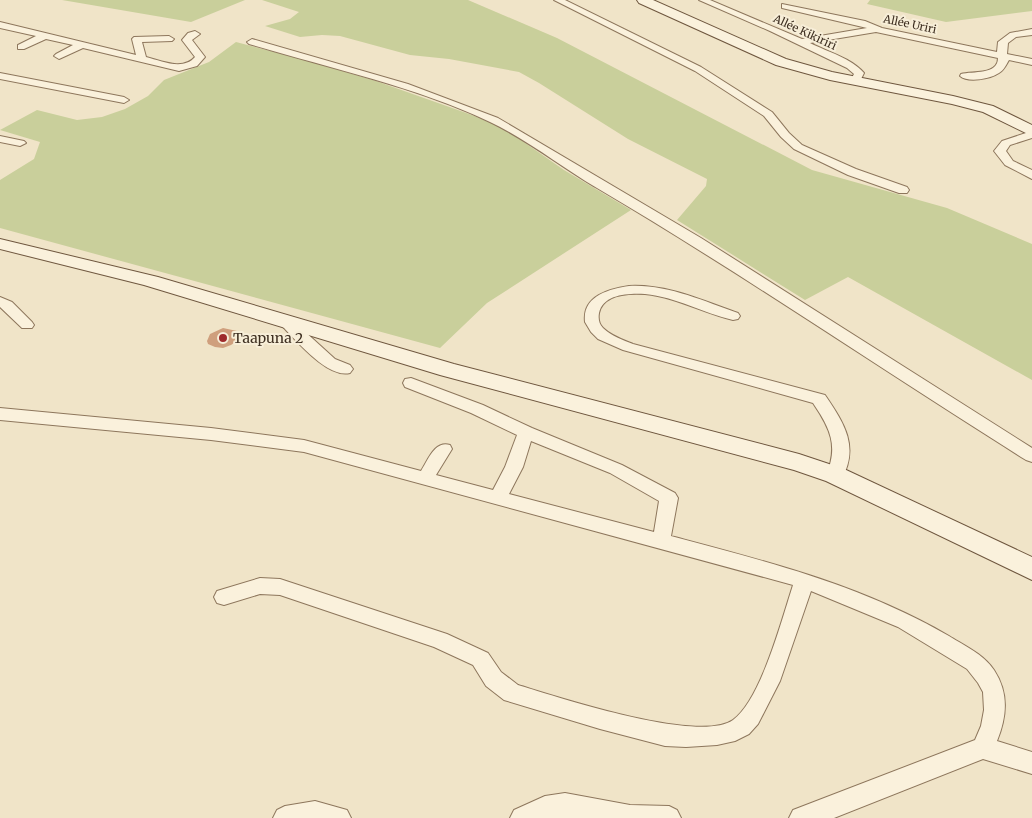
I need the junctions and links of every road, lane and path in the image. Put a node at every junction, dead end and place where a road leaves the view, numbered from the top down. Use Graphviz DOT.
graph roads {
  1 [pos="558,0"];
  2 [pos="644,0"];
  3 [pos="703,0"];
  4 [pos="785,6"];
  5 [pos="0,25"];
  6 [pos="18,28"];
  7 [pos="879,30"];
  8 [pos="1032,32"];
  9 [pos="196,34"];
  10 [pos="46,35"];
  11 [pos="1,36"];
  12 [pos="169,39"];
  13 [pos="252,42"];
  14 [pos="802,42"];
  15 [pos="83,44"];
  16 [pos="21,47"];
  17 [pos="59,56"];
  18 [pos="1002,56"];
  19 [pos="142,59"];
  20 [pos="1032,62"];
  21 [pos="0,76"];
  22 [pos="965,76"];
  23 [pos="855,81"];
  24 [pos="92,82"];
  25 [pos="47,85"];
  26 [pos="124,100"];
  27 [pos="1032,133"];
  28 [pos="0,139"];
  29 [pos="20,143"];
  30 [pos="1032,175"];
  31 [pos="903,190"];
  32 [pos="0,244"];
  33 [pos="0,301"];
  34 [pos="733,316"];
  35 [pos="286,322"];
  36 [pos="27,325"];
  37 [pos="345,369"];
  38 [pos="411,383"];
  39 [pos="0,414"];
  40 [pos="526,432"];
  41 [pos="444,449"];
  42 [pos="1032,456"];
  43 [pos="835,475"];
  44 [pos="425,478"];
  45 [pos="498,497"];
  46 [pos="661,542"];
  47 [pos="1032,568"];
  48 [pos="804,581"];
  49 [pos="224,597"];
  50 [pos="983,748"];
  51 [pos="1032,763"];
  52 [pos="622,816"];
  53 [pos="285,818"];
  54 [pos="339,818"];
  55 [pos="522,818"];
  56 [pos="669,818"];
  57 [pos="800,818"];
  1 -- 31 [label="street"];
  2 -- 23 [label="main road"];
  3 -- 14 [label="street, Allée Kikiriri"];
  4 -- 7 [label="street, Allée Uriri"];
  5 -- 6 [label="street"];
  6 -- 10 [label="street"];
  6 -- 11 [label="street"];
  7 -- 14 [label="street"];
  7 -- 18 [label="street, Allée Uriri"];
  8 -- 18 [label="street"];
  9 -- 19 [label="street"];
  10 -- 15 [label="street"];
  10 -- 16 [label="street"];
  12 -- 19 [label="street"];
  13 -- 42 [label="street"];
  14 -- 23 [label="street, Allée Kikiriri"];
  15 -- 17 [label="street"];
  15 -- 19 [label="street"];
  18 -- 20 [label="street, Allée Uriri"];
  18 -- 22 [label="street"];
  21 -- 25 [label="street"];
  23 -- 27 [label="main road"];
  24 -- 25 [label="street"];
  25 -- 26 [label="street"];
  27 -- 30 [label="street"];
  28 -- 29 [label="street"];
  32 -- 35 [label="main road"];
  33 -- 36 [label="street"];
  34 -- 43 [label="street"];
  35 -- 37 [label="street"];
  35 -- 43 [label="main road"];
  38 -- 40 [label="street"];
  39 -- 44 [label="street"];
  40 -- 45 [label="street"];
  40 -- 46 [label="street"];
  41 -- 44 [label="street"];
  43 -- 47 [label="main road"];
  44 -- 45 [label="street"];
  45 -- 46 [label="street"];
  46 -- 48 [label="street"];
  48 -- 49 [label="street"];
  48 -- 50 [label="street"];
  50 -- 51 [label="street"];
  50 -- 57 [label="street"];
  52 -- 55 [label="street"];
  52 -- 56 [label="street"];
  53 -- 54 [label="street"];
}
